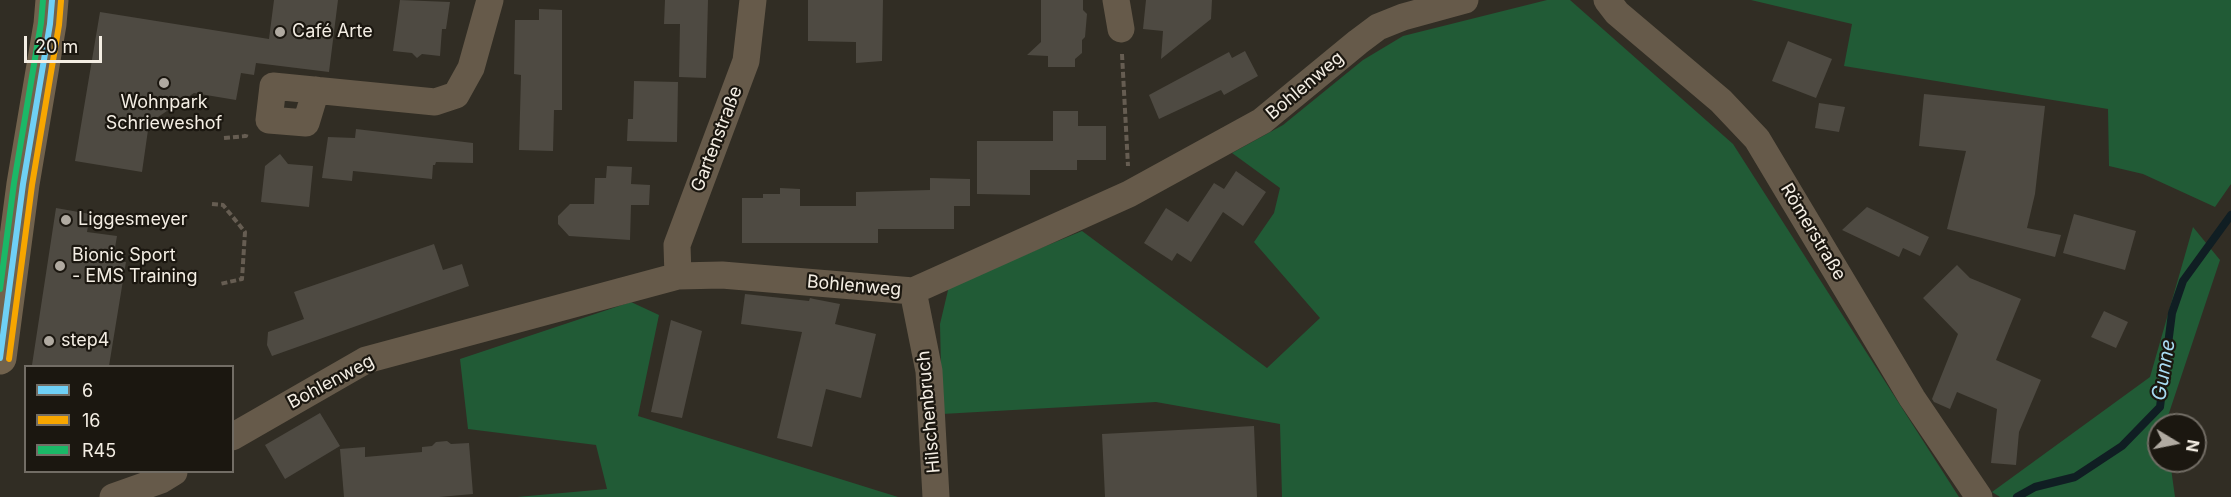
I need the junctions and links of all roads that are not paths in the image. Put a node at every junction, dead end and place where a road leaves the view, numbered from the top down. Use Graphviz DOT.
graph roads {
  1 [pos="52,0"];
  2 [pos="490,0"];
  3 [pos="753,0"];
  4 [pos="1116,0"];
  5 [pos="1465,0"];
  6 [pos="1607,0"];
  7 [pos="1121,29"];
  8 [pos="316,90"];
  9 [pos="7,243"];
  10 [pos="678,276"];
  11 [pos="913,291"];
  12 [pos="0,358"];
  13 [pos="234,436"];
  14 [pos="170,483"];
  15 [pos="114,497"];
  16 [pos="936,497"];
  17 [pos="1979,497"];
  1 -- 9 [label="street"];
  2 -- 8 [label="street"];
  3 -- 10 [label="street, Gartenstraße"];
  4 -- 7 [label="street"];
  5 -- 11 [label="street, Bohlenweg"];
  6 -- 17 [label="street, Römerstraße"];
  9 -- 12 [label="street"];
  10 -- 11 [label="street, Bohlenweg"];
  10 -- 13 [label="street, Bohlenweg"];
  11 -- 16 [label="street, Hilschenbruch"];
  14 -- 15 [label="street"];
}
